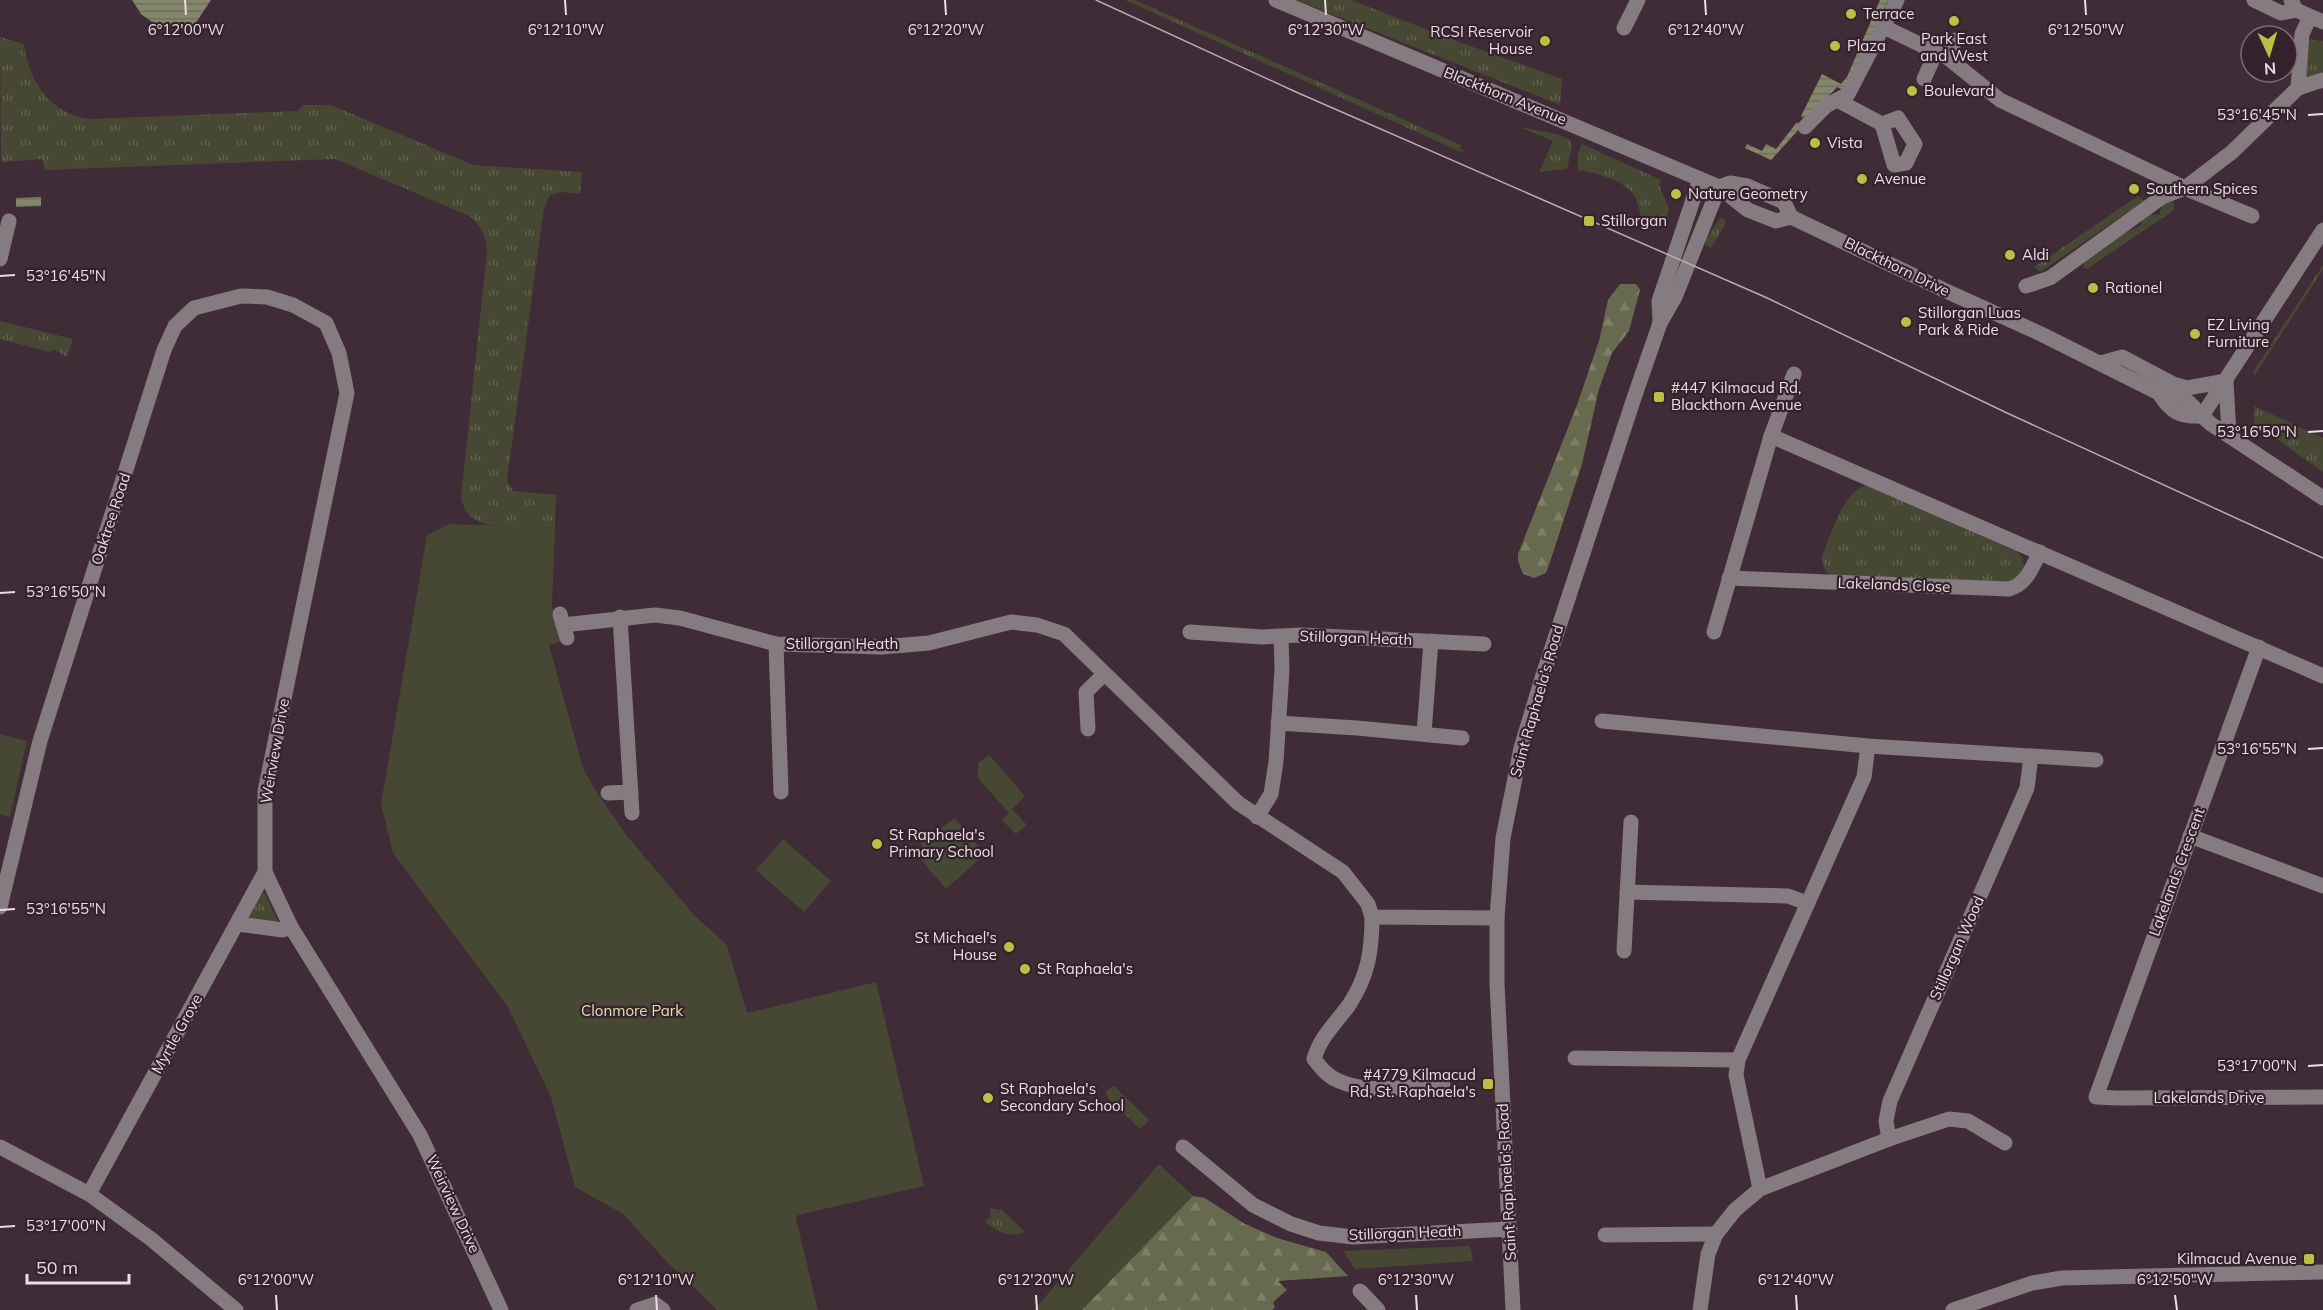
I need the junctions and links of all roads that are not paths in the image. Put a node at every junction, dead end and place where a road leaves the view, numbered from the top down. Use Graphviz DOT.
graph roads {
  1 [pos="1276,0"];
  2 [pos="1638,0"];
  3 [pos="1897,0"];
  4 [pos="2254,0"];
  5 [pos="2305,12"];
  6 [pos="1884,27"];
  7 [pos="1624,28"];
  8 [pos="1955,40"];
  9 [pos="1942,55"];
  10 [pos="1924,79"];
  11 [pos="2323,80"];
  12 [pos="2298,88"];
  13 [pos="1837,100"];
  14 [pos="1882,124"];
  15 [pos="1805,127"];
  16 [pos="1700,179"];
  17 [pos="1719,187"];
  18 [pos="2185,188"];
  19 [pos="2252,216"];
  20 [pos="1791,217"];
  21 [pos="9,221"];
  22 [pos="2323,230"];
  23 [pos="0,259"];
  24 [pos="2026,286"];
  25 [pos="293,304"];
  26 [pos="1660,323"];
  27 [pos="2101,363"];
  28 [pos="1794,374"];
  29 [pos="2226,381"];
  30 [pos="2202,416"];
  31 [pos="2229,435"];
  32 [pos="1771,436"];
  33 [pos="2323,498"];
  34 [pos="2040,552"];
  35 [pos="1729,578"];
  36 [pos="620,617"];
  37 [pos="563,626"];
  38 [pos="1190,632"];
  39 [pos="1714,632"];
  40 [pos="1281,637"];
  41 [pos="1431,641"];
  42 [pos="776,644"];
  43 [pos="1484,644"];
  44 [pos="2259,647"];
  45 [pos="1104,674"];
  46 [pos="2323,676"];
  47 [pos="1602,721"];
  48 [pos="1278,723"];
  49 [pos="1088,729"];
  50 [pos="1424,734"];
  51 [pos="1462,738"];
  52 [pos="1868,746"];
  53 [pos="2031,756"];
  54 [pos="2096,760"];
  55 [pos="631,792"];
  56 [pos="781,792"];
  57 [pos="608,794"];
  58 [pos="632,813"];
  59 [pos="1257,817"];
  60 [pos="1631,822"];
  61 [pos="2190,836"];
  62 [pos="265,873"];
  63 [pos="2323,886"];
  64 [pos="1627,892"];
  65 [pos="1807,903"];
  66 [pos="0,907"];
  67 [pos="1372,917"];
  68 [pos="1497,918"];
  69 [pos="238,924"];
  70 [pos="291,927"];
  71 [pos="1624,951"];
  72 [pos="1575,1058"];
  73 [pos="1738,1060"];
  74 [pos="1443,1084"];
  75 [pos="2096,1097"];
  76 [pos="2323,1097"];
  77 [pos="1889,1139"];
  78 [pos="2005,1143"];
  79 [pos="0,1147"];
  80 [pos="1183,1147"];
  81 [pos="1760,1189"];
  82 [pos="89,1194"];
  83 [pos="1510,1229"];
  84 [pos="1716,1234"];
  85 [pos="1605,1235"];
  86 [pos="2323,1272"];
  87 [pos="1360,1291"];
  88 [pos="1978,1305"];
  89 [pos="659,1307"];
  90 [pos="236,1310"];
  91 [pos="501,1310"];
  92 [pos="637,1310"];
  93 [pos="1378,1310"];
  94 [pos="1513,1310"];
  95 [pos="1700,1310"];
  96 [pos="1953,1310"];
  1 -- 16 [label="street, Blackthorn Avenue"];
  2 -- 7 [label="street"];
  3 -- 6 [label="street"];
  4 -- 5 [label="street"];
  5 -- 12 [label="street"];
  6 -- 9 [label="street"];
  6 -- 13 [label="street"];
  8 -- 9 [label="street"];
  9 -- 10 [label="street"];
  9 -- 18 [label="street"];
  11 -- 12 [label="street"];
  12 -- 18 [label="street"];
  13 -- 14 [label="street"];
  13 -- 15 [label="street"];
  14 -- 14 [label="street"];
  16 -- 17 [label="street, Blackthorn Drive"];
  16 -- 26 [label="street, Saint Raphaela’s Road"];
  17 -- 20 [label="street, Blackthorn Drive"];
  17 -- 20 [label="street, Blackthorn Drive"];
  17 -- 26 [label="street, Saint Raphaela’s Road"];
  18 -- 19 [label="street"];
  18 -- 24 [label="street"];
  20 -- 27 [label="street, Blackthorn Drive"];
  21 -- 23 [label="street"];
  22 -- 29 [label="street"];
  25 -- 62 [label="street, Weirview Drive"];
  25 -- 66 [label="street, Oaktree Road"];
  26 -- 68 [label="street, Saint Raphaela’s Road"];
  27 -- 29 [label="street, Blackthorn Drive"];
  27 -- 30 [label="street, Blackthorn Drive"];
  28 -- 32 [label="street"];
  29 -- 30 [label="street"];
  29 -- 31 [label="street"];
  30 -- 31 [label="street, Blackthorn Drive"];
  31 -- 33 [label="street, Blackthorn Drive"];
  32 -- 34 [label="street"];
  32 -- 35 [label="street"];
  34 -- 35 [label="street, Lakelands Close"];
  34 -- 44 [label="street"];
  35 -- 39 [label="street"];
  36 -- 37 [label="street, Stillorgan Heath"];
  36 -- 42 [label="street, Stillorgan Heath"];
  36 -- 55 [label="street"];
  38 -- 40 [label="street, Stillorgan Heath"];
  40 -- 41 [label="street, Stillorgan Heath"];
  40 -- 48 [label="street, Stillorgan Heath"];
  41 -- 43 [label="street, Stillorgan Heath"];
  41 -- 50 [label="street, Stillorgan Heath"];
  42 -- 45 [label="street, Stillorgan Heath"];
  42 -- 56 [label="street, Stillorgan Heath"];
  44 -- 46 [label="street"];
  44 -- 61 [label="street, Lakelands Crescent"];
  45 -- 49 [label="street"];
  45 -- 59 [label="street, Stillorgan Heath"];
  47 -- 52 [label="street"];
  48 -- 50 [label="street"];
  48 -- 59 [label="street, Stillorgan Heath"];
  50 -- 51 [label="street"];
  52 -- 53 [label="street"];
  52 -- 65 [label="street"];
  53 -- 54 [label="street"];
  53 -- 77 [label="street, Stillorgan Wood"];
  55 -- 57 [label="street"];
  55 -- 58 [label="street"];
  59 -- 67 [label="street, Stillorgan Heath"];
  60 -- 64 [label="street"];
  61 -- 63 [label="street"];
  61 -- 75 [label="street, Lakelands Crescent"];
  62 -- 69 [label="street, Myrtle Grove"];
  62 -- 70 [label="street, Weirview Drive"];
  64 -- 65 [label="street"];
  64 -- 71 [label="street"];
  65 -- 73 [label="street"];
  67 -- 68 [label="street"];
  67 -- 74 [label="street"];
  68 -- 83 [label="street, Saint Raphaela’s Road"];
  69 -- 70 [label="street"];
  69 -- 82 [label="street, Myrtle Grove"];
  70 -- 91 [label="street, Weirview Drive"];
  72 -- 73 [label="street"];
  73 -- 81 [label="street"];
  75 -- 76 [label="street, Lakelands Drive"];
  77 -- 78 [label="street"];
  77 -- 81 [label="street"];
  79 -- 82 [label="street"];
  80 -- 83 [label="street, Stillorgan Heath"];
  81 -- 84 [label="street"];
  82 -- 90 [label="street"];
  83 -- 94 [label="street, Saint Raphaela’s Road"];
  84 -- 85 [label="street"];
  84 -- 95 [label="street"];
  86 -- 88 [label="street"];
  87 -- 93 [label="street"];
  88 -- 96 [label="street"];
  89 -- 92 [label="street"];
}
